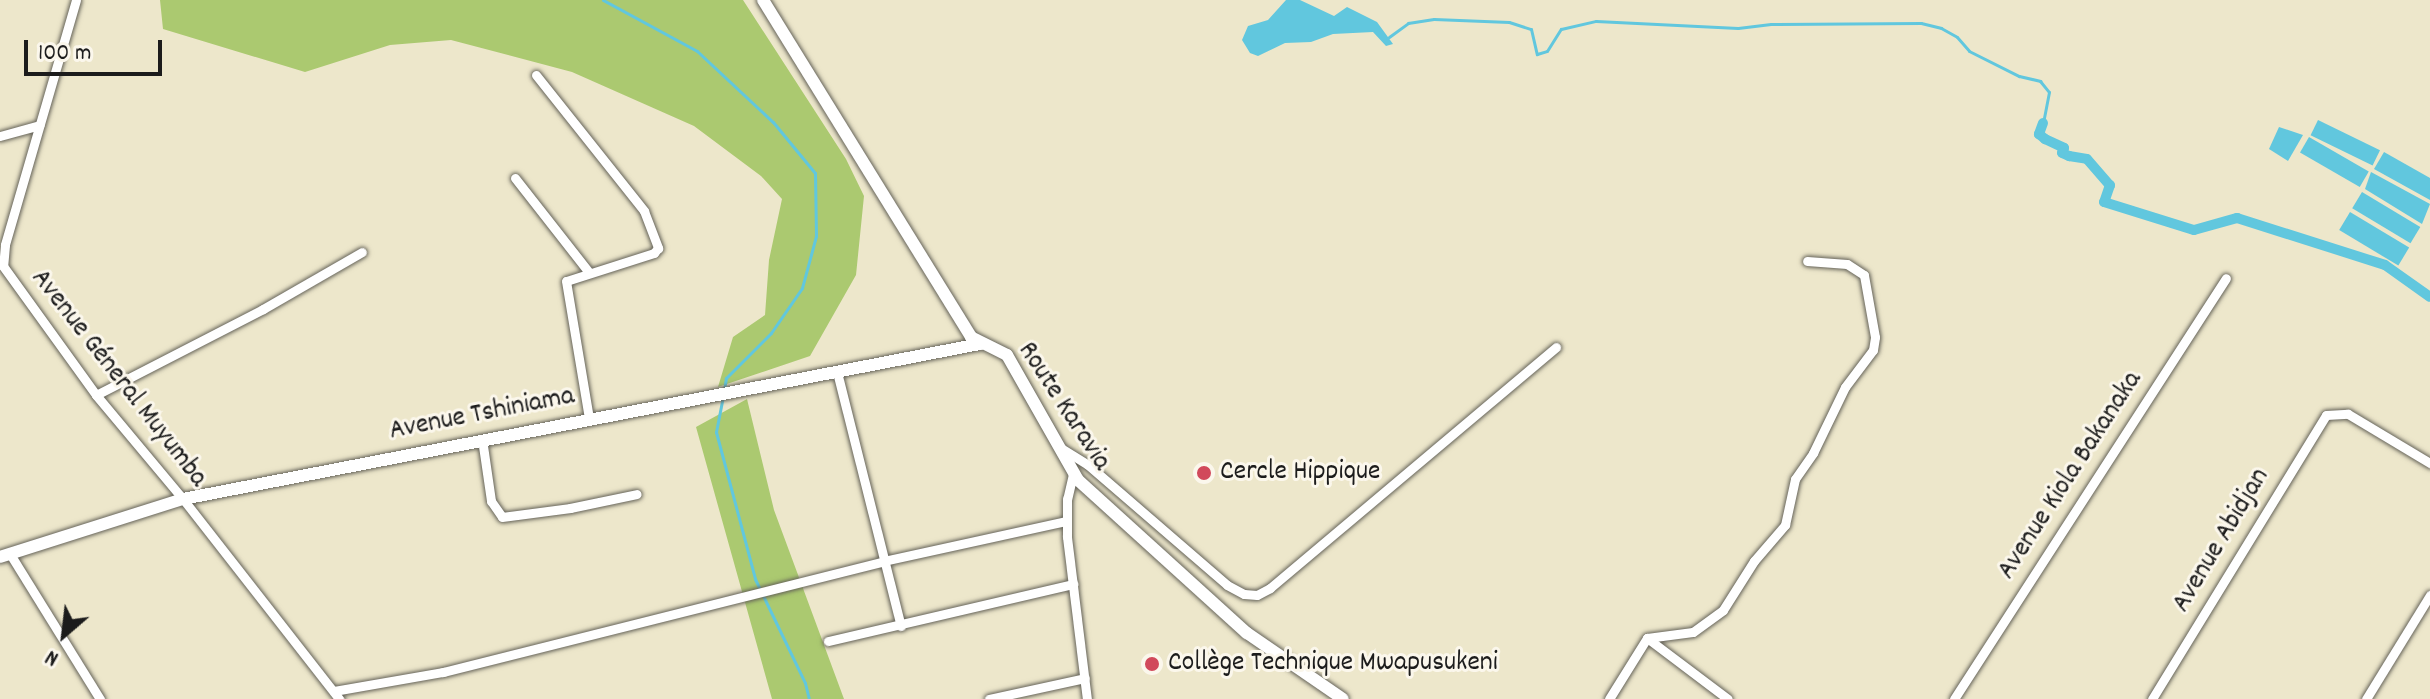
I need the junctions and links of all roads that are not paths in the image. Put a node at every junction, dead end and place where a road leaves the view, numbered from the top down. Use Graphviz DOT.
graph roads {
  1 [pos="76,0"];
  2 [pos="764,1"];
  3 [pos="536,75"];
  4 [pos="40,125"];
  5 [pos="0,136"];
  6 [pos="515,178"];
  7 [pos="362,252"];
  8 [pos="1807,261"];
  9 [pos="2,262"];
  10 [pos="588,271"];
  11 [pos="2226,278"];
  12 [pos="964,327"];
  13 [pos="980,344"];
  14 [pos="1556,347"];
  15 [pos="958,348"];
  16 [pos="837,372"];
  17 [pos="96,395"];
  18 [pos="589,419"];
  19 [pos="482,439"];
  20 [pos="1058,446"];
  21 [pos="2430,463"];
  22 [pos="1073,474"];
  23 [pos="637,494"];
  24 [pos="183,499"];
  25 [pos="1066,521"];
  26 [pos="5,556"];
  27 [pos="884,561"];
  28 [pos="1073,584"];
  29 [pos="2430,595"];
  30 [pos="901,626"];
  31 [pos="1647,638"];
  32 [pos="828,641"];
  33 [pos="1085,678"];
  34 [pos="336,695"];
  35 [pos="2368,698"];
  36 [pos="100,699"];
  37 [pos="989,699"];
  38 [pos="1087,699"];
  39 [pos="1343,699"];
  40 [pos="1609,699"];
  41 [pos="1728,699"];
  42 [pos="1954,699"];
  43 [pos="2152,699"];
  1 -- 4 [label="street, Avenue Géneral Muyumba"];
  2 -- 12 [label="street, Route Karavia"];
  3 -- 10 [label="street"];
  4 -- 5 [label="street"];
  4 -- 9 [label="street, Avenue Géneral Muyumba"];
  6 -- 10 [label="street"];
  7 -- 17 [label="street"];
  8 -- 31 [label="street"];
  9 -- 17 [label="street, Avenue Géneral Muyumba"];
  10 -- 18 [label="street"];
  11 -- 42 [label="street, Avenue Kiola Bakanaka"];
  12 -- 13 [label="street, Route Karavia"];
  12 -- 15 [label="street"];
  13 -- 15 [label="street, Avenue Tshiniama"];
  13 -- 20 [label="street, Route Karavia"];
  14 -- 20 [label="street"];
  15 -- 16 [label="street, Avenue Tshiniama"];
  16 -- 18 [label="street, Avenue Tshiniama"];
  16 -- 27 [label="street"];
  17 -- 24 [label="street, Avenue Géneral Muyumba"];
  18 -- 19 [label="street, Avenue Tshiniama"];
  19 -- 23 [label="street"];
  19 -- 24 [label="street, Avenue Tshiniama"];
  20 -- 22 [label="street, Route Karavia"];
  21 -- 43 [label="street, Avenue Abidjan"];
  22 -- 25 [label="street"];
  22 -- 39 [label="street, Route Karavia"];
  24 -- 26 [label="street, Avenue Tshiniama"];
  24 -- 34 [label="street, Avenue Géneral Muyumba"];
  25 -- 27 [label="street"];
  25 -- 28 [label="street"];
  26 -- 36 [label="street"];
  27 -- 30 [label="street"];
  27 -- 34 [label="street"];
  28 -- 30 [label="street"];
  28 -- 33 [label="street"];
  29 -- 35 [label="street"];
  30 -- 32 [label="street"];
  31 -- 40 [label="street"];
  31 -- 41 [label="street"];
  33 -- 37 [label="street"];
  33 -- 38 [label="street"];
}
